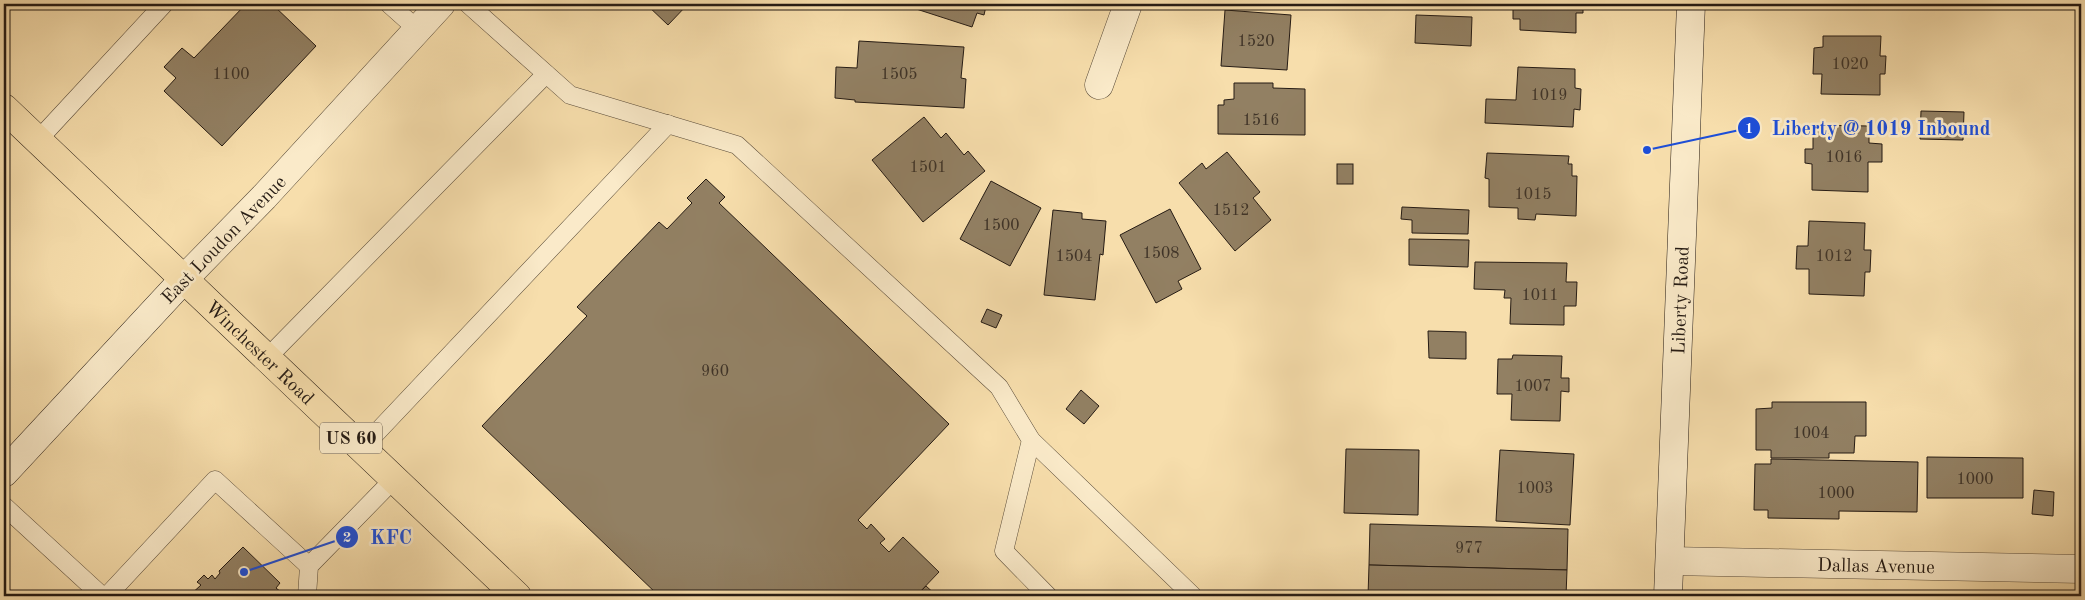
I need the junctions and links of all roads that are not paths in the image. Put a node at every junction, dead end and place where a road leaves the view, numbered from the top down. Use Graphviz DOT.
graph roads {
  1 [pos="164,4"];
  2 [pos="389,4"];
  3 [pos="441,4"];
  4 [pos="468,4"];
  5 [pos="1128,4"];
  6 [pos="1691,4"];
  7 [pos="417,29"];
  8 [pos="546,74"];
  9 [pos="1099,85"];
  10 [pos="4,108"];
  11 [pos="668,124"];
  12 [pos="38,140"];
  13 [pos="184,279"];
  14 [pos="267,358"];
  15 [pos="1031,440"];
  16 [pos="362,448"];
  17 [pos="4,473"];
  18 [pos="394,479"];
  19 [pos="4,506"];
  20 [pos="1670,561"];
  21 [pos="309,566"];
  22 [pos="2081,569"];
  23 [pos="102,596"];
  24 [pos="107,596"];
  25 [pos="307,596"];
  26 [pos="517,596"];
  27 [pos="1048,596"];
  28 [pos="1193,596"];
  29 [pos="1668,596"];
  1 -- 12 [label="lane"];
  2 -- 7 [label="lane"];
  3 -- 7 [label="street, East Loudon Avenue"];
  4 -- 8 [label="lane"];
  5 -- 9 [label="street"];
  6 -- 20 [label="street, Liberty Road"];
  7 -- 13 [label="street, East Loudon Avenue"];
  8 -- 11 [label="lane"];
  8 -- 14 [label="lane"];
  10 -- 12 [label="main road, Winchester Road / US 60"];
  11 -- 15 [label="lane"];
  11 -- 16 [label="lane"];
  12 -- 13 [label="main road, Winchester Road / US 60"];
  13 -- 14 [label="main road, Winchester Road / US 60"];
  13 -- 17 [label="street, East Loudon Avenue"];
  14 -- 16 [label="main road, Winchester Road / US 60"];
  15 -- 27 [label="lane"];
  15 -- 28 [label="lane"];
  16 -- 18 [label="main road, Winchester Road / US 60"];
  18 -- 21 [label="lane"];
  18 -- 26 [label="main road, Winchester Road / US 60"];
  19 -- 23 [label="lane"];
  20 -- 22 [label="street, Dallas Avenue"];
  20 -- 29 [label="street, Liberty Road"];
  21 -- 24 [label="lane"];
  21 -- 25 [label="lane"];
}
